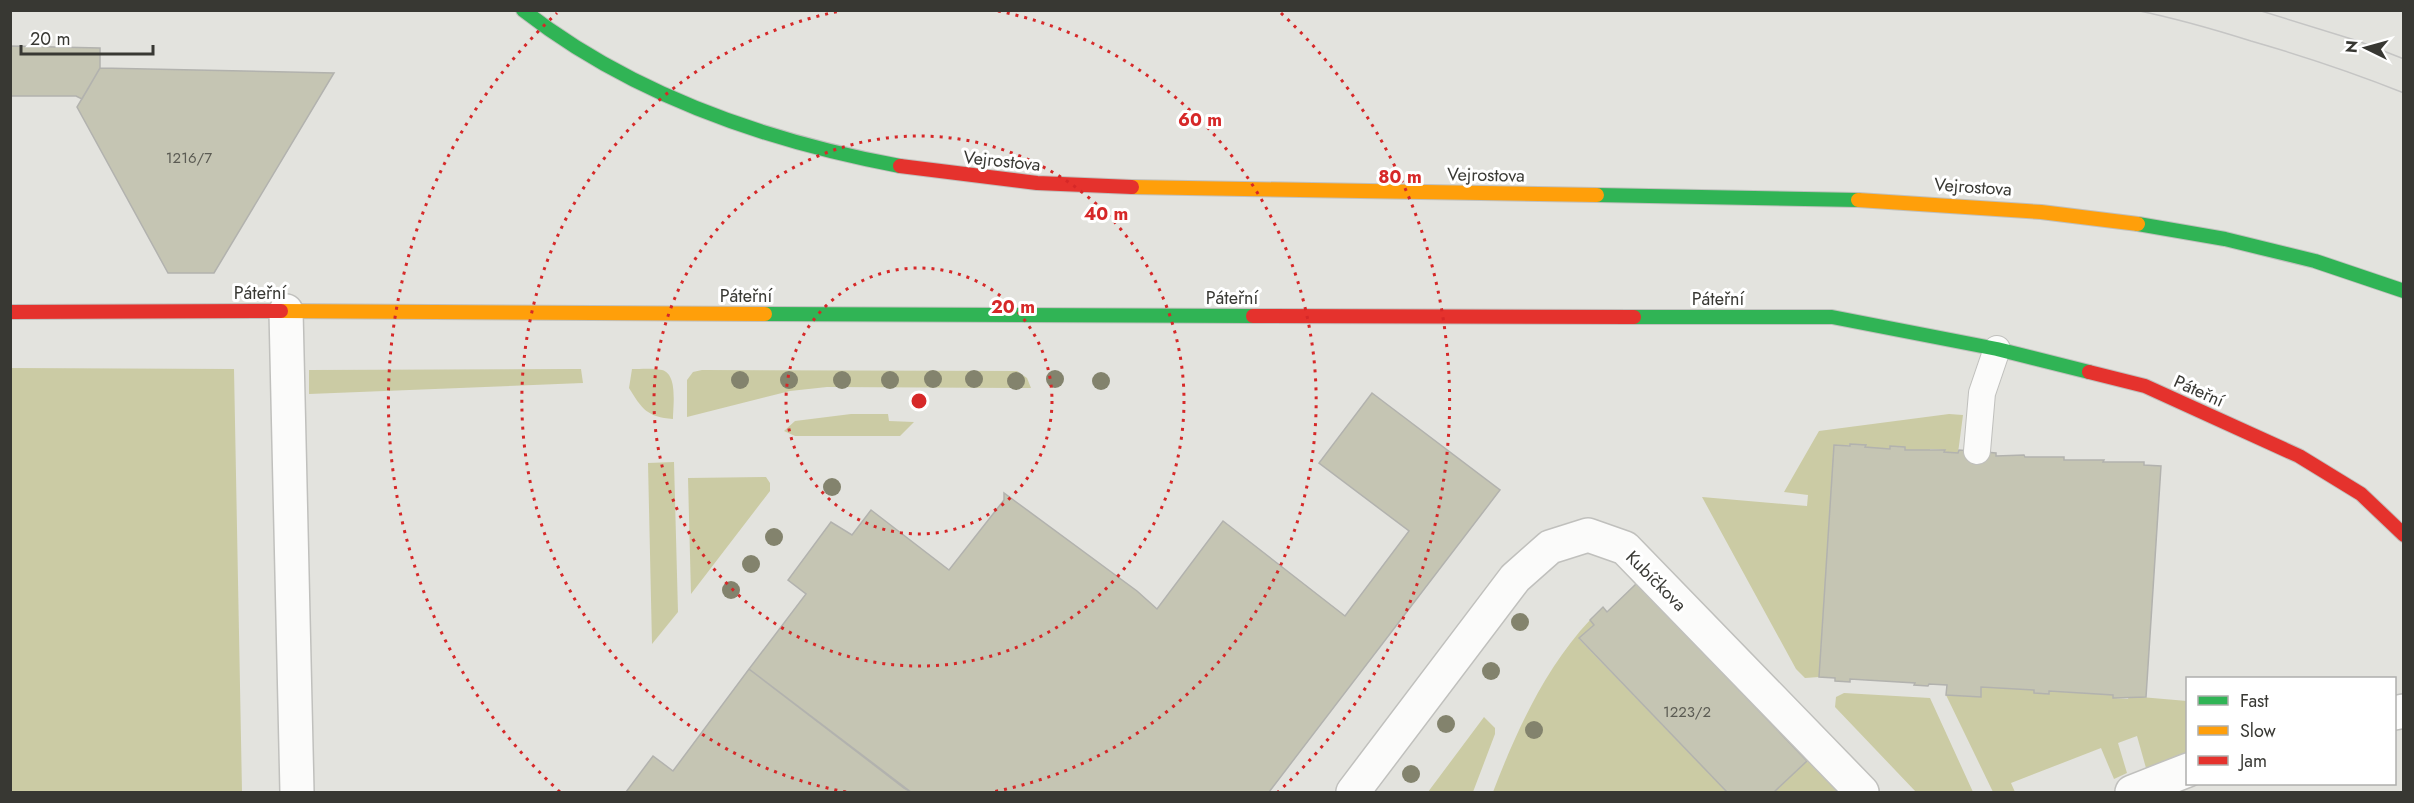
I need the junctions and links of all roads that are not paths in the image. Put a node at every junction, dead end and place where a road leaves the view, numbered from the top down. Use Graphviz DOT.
graph roads {
  1 [pos="523,10"];
  2 [pos="2403,291"];
  3 [pos="286,311"];
  4 [pos="10,312"];
  5 [pos="1997,349"];
  6 [pos="1977,452"];
  7 [pos="2403,535"];
  8 [pos="2186,770"];
  9 [pos="297,792"];
  10 [pos="1353,792"];
  11 [pos="1862,792"];
  12 [pos="2132,792"];
  1 -- 2 [label="street, Vejrostova"];
  3 -- 4 [label="street, Páteřní"];
  3 -- 5 [label="street, Páteřní"];
  3 -- 9 [label="street"];
  5 -- 6 [label="lane"];
  5 -- 7 [label="street, Páteřní"];
  8 -- 12 [label="street"];
  10 -- 11 [label="street, Kubíčkova"];
}
